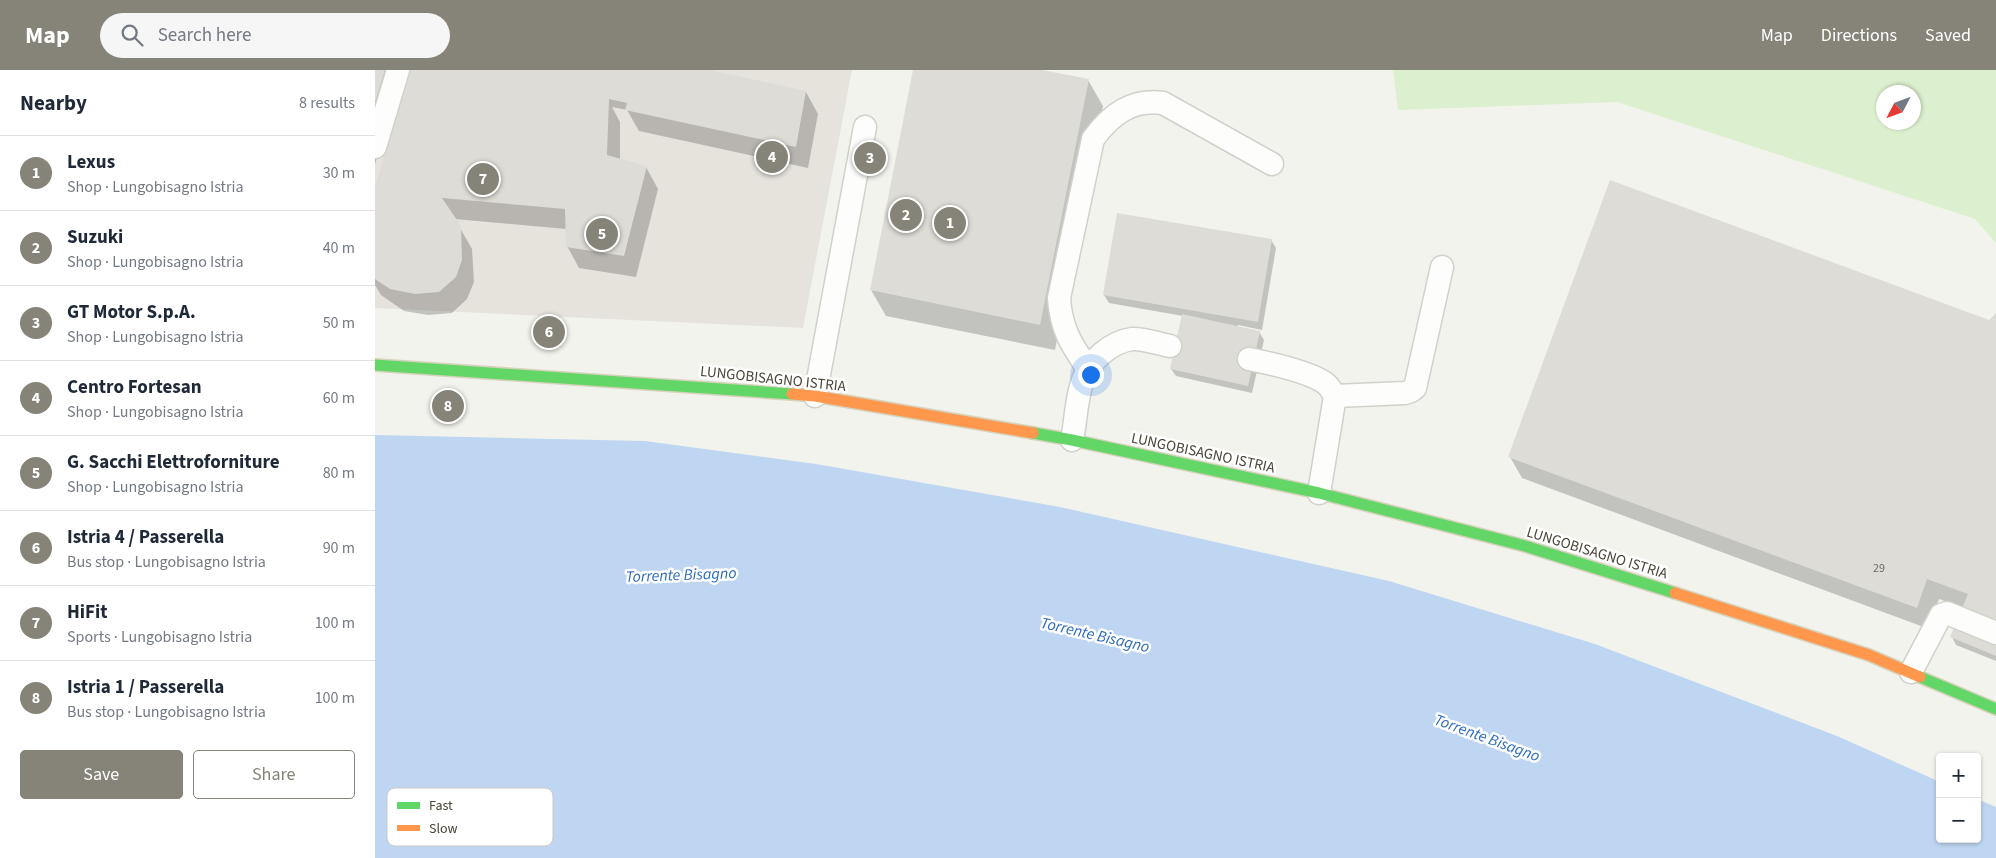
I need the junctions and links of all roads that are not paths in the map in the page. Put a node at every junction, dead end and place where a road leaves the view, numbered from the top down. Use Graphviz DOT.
graph roads {
  1 [pos="398,70"];
  2 [pos="865,126"];
  3 [pos="375,147"];
  4 [pos="1272,164"];
  5 [pos="1443,267"];
  6 [pos="1170,346"];
  7 [pos="1249,359"];
  8 [pos="375,365"];
  9 [pos="1088,369"];
  10 [pos="815,396"];
  11 [pos="1335,396"];
  12 [pos="1072,440"];
  13 [pos="1319,493"];
  14 [pos="1996,634"];
  15 [pos="1911,672"];
  16 [pos="1996,709"];
  1 -- 3 [label="lane"];
  2 -- 10 [label="lane"];
  4 -- 9 [label="lane"];
  5 -- 11 [label="lane"];
  6 -- 9 [label="lane"];
  7 -- 11 [label="lane"];
  8 -- 10 [label="main road, LUNGOBISAGNO ISTRIA"];
  9 -- 12 [label="lane"];
  10 -- 12 [label="main road, LUNGOBISAGNO ISTRIA"];
  11 -- 13 [label="lane"];
  12 -- 13 [label="main road, LUNGOBISAGNO ISTRIA"];
  13 -- 15 [label="main road, LUNGOBISAGNO ISTRIA"];
  14 -- 15 [label="lane"];
  15 -- 16 [label="main road, LUNGOBISAGNO ISTRIA"];
}
